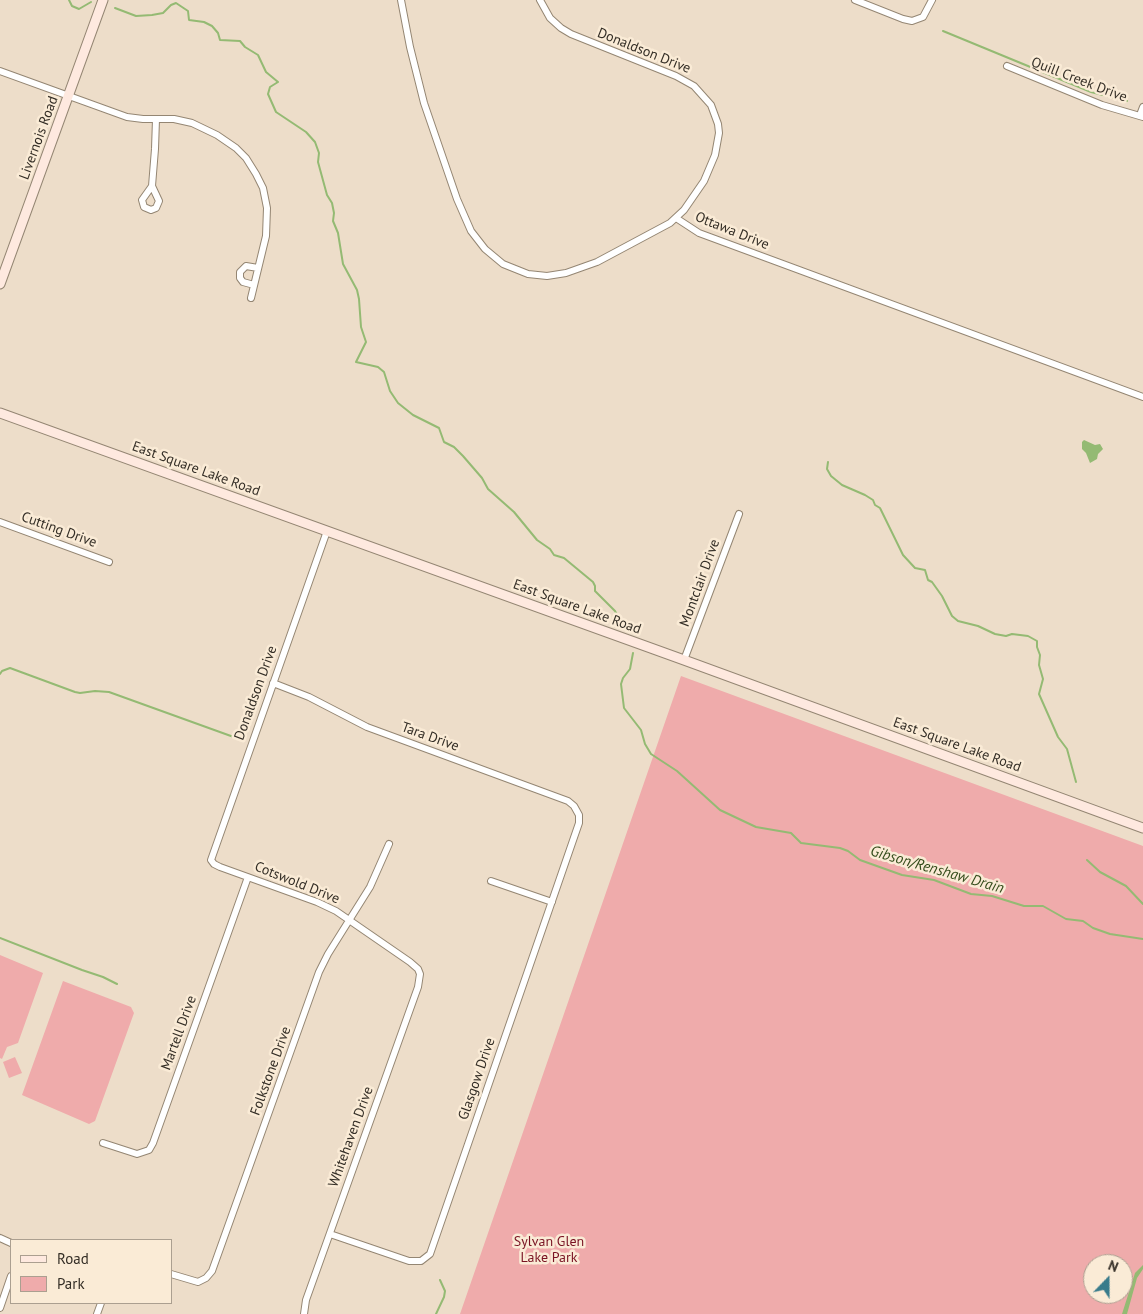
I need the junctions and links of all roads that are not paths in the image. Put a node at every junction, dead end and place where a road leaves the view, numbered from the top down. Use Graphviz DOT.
graph roads {
  1 [pos="103,0"];
  2 [pos="401,0"];
  3 [pos="540,0"];
  4 [pos="932,0"];
  5 [pos="858,1"];
  6 [pos="1007,66"];
  7 [pos="0,71"];
  8 [pos="69,96"];
  9 [pos="1143,107"];
  10 [pos="1141,116"];
  11 [pos="156,119"];
  12 [pos="152,186"];
  13 [pos="676,218"];
  14 [pos="258,268"];
  15 [pos="0,284"];
  16 [pos="254,286"];
  17 [pos="251,298"];
  18 [pos="1143,397"];
  19 [pos="0,414"];
  20 [pos="739,514"];
  21 [pos="0,522"];
  22 [pos="327,531"];
  23 [pos="109,562"];
  24 [pos="684,660"];
  25 [pos="273,684"];
  26 [pos="578,811"];
  27 [pos="1143,828"];
  28 [pos="389,844"];
  29 [pos="212,862"];
  30 [pos="248,877"];
  31 [pos="491,880"];
  32 [pos="552,902"];
  33 [pos="350,920"];
  34 [pos="418,969"];
  35 [pos="103,1143"];
  36 [pos="330,1234"];
  37 [pos="172,1274"];
  38 [pos="10,1279"];
  39 [pos="0,1308"];
  40 [pos="304,1314"];
  1 -- 8 [label="main road, Livernois Road"];
  2 -- 13 [label="street, Ottawa Drive"];
  3 -- 13 [label="street, Donaldson Drive"];
  4 -- 5 [label="street"];
  6 -- 10 [label="street, Quill Creek Drive"];
  7 -- 8 [label="street"];
  8 -- 11 [label="street"];
  8 -- 15 [label="main road, Livernois Road"];
  9 -- 10 [label="street"];
  11 -- 12 [label="street"];
  11 -- 14 [label="street"];
  13 -- 18 [label="street, Ottawa Drive"];
  14 -- 16 [label="street"];
  14 -- 16 [label="street"];
  16 -- 17 [label="street"];
  19 -- 22 [label="main road, East Square Lake Road"];
  20 -- 24 [label="street, Montclair Drive"];
  21 -- 23 [label="street, Cutting Drive"];
  22 -- 24 [label="main road, East Square Lake Road"];
  22 -- 25 [label="street, Donaldson Drive"];
  24 -- 27 [label="main road, East Square Lake Road"];
  25 -- 26 [label="street, Tara Drive"];
  25 -- 29 [label="street, Donaldson Drive"];
  26 -- 32 [label="street, Glasgow Drive"];
  28 -- 33 [label="street, Folkstone Drive"];
  29 -- 30 [label="street, Cotswold Drive"];
  30 -- 33 [label="street, Cotswold Drive"];
  30 -- 35 [label="street, Martell Drive"];
  31 -- 32 [label="street"];
  32 -- 36 [label="street, Glasgow Drive"];
  33 -- 34 [label="street, Cotswold Drive"];
  33 -- 37 [label="street, Folkstone Drive"];
  34 -- 36 [label="street, Whitehaven Drive"];
  36 -- 40 [label="street, Whitehaven Drive"];
  38 -- 39 [label="street"];
}
